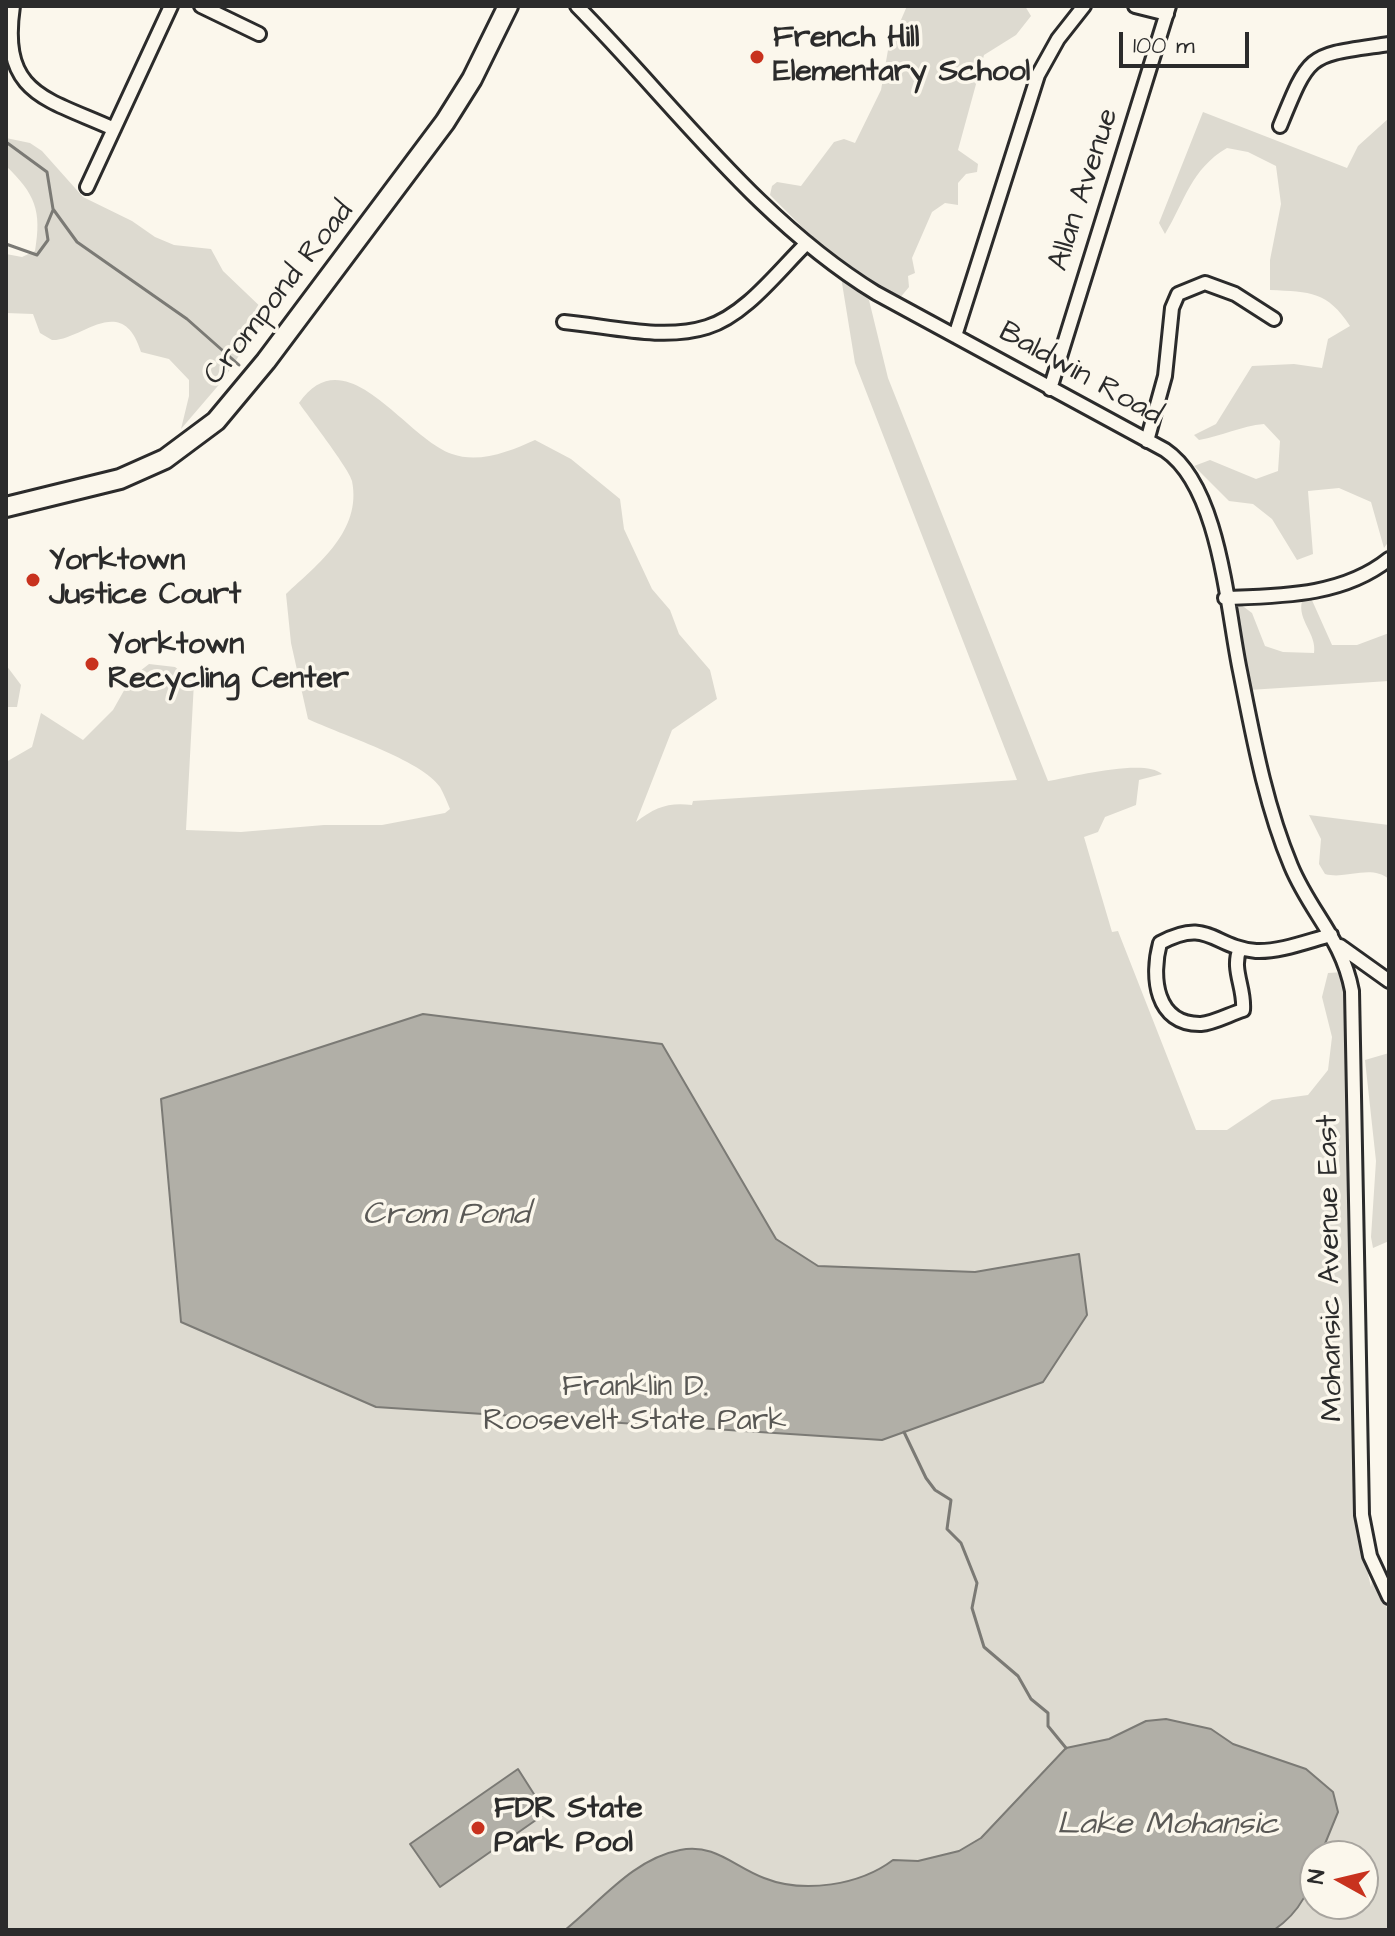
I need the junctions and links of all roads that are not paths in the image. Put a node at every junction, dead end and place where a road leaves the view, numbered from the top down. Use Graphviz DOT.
graph roads {
  1 [pos="13,6"];
  2 [pos="171,6"];
  3 [pos="201,6"];
  4 [pos="508,6"];
  5 [pos="577,6"];
  6 [pos="1084,6"];
  7 [pos="1135,6"];
  8 [pos="1168,10"];
  9 [pos="259,34"];
  10 [pos="1389,44"];
  11 [pos="1280,126"];
  12 [pos="114,129"];
  13 [pos="87,187"];
  14 [pos="807,243"];
  15 [pos="1274,319"];
  16 [pos="564,322"];
  17 [pos="955,336"];
  18 [pos="1050,389"];
  19 [pos="1147,441"];
  20 [pos="6,507"];
  21 [pos="1389,559"];
  22 [pos="1225,598"];
  23 [pos="1334,939"];
  24 [pos="1240,948"];
  25 [pos="1389,981"];
  26 [pos="1389,1597"];
  1 -- 12 [label="street"];
  2 -- 12 [label="street"];
  3 -- 9 [label="street"];
  4 -- 20 [label="highway, Crompond Road"];
  5 -- 14 [label="street, Baldwin Road"];
  6 -- 17 [label="street"];
  7 -- 8 [label="street"];
  8 -- 18 [label="street, Allan Avenue"];
  10 -- 11 [label="street"];
  12 -- 13 [label="street"];
  14 -- 16 [label="street"];
  14 -- 17 [label="street, Baldwin Road"];
  15 -- 19 [label="street"];
  17 -- 18 [label="street, Baldwin Road"];
  18 -- 19 [label="street, Baldwin Road"];
  19 -- 22 [label="street, Baldwin Road"];
  21 -- 22 [label="street"];
  22 -- 23 [label="street, Baldwin Road"];
  23 -- 24 [label="street"];
  23 -- 25 [label="street, Baldwin Road"];
  23 -- 26 [label="street, Mohansic Avenue East"];
  24 -- 24 [label="street"];
}
